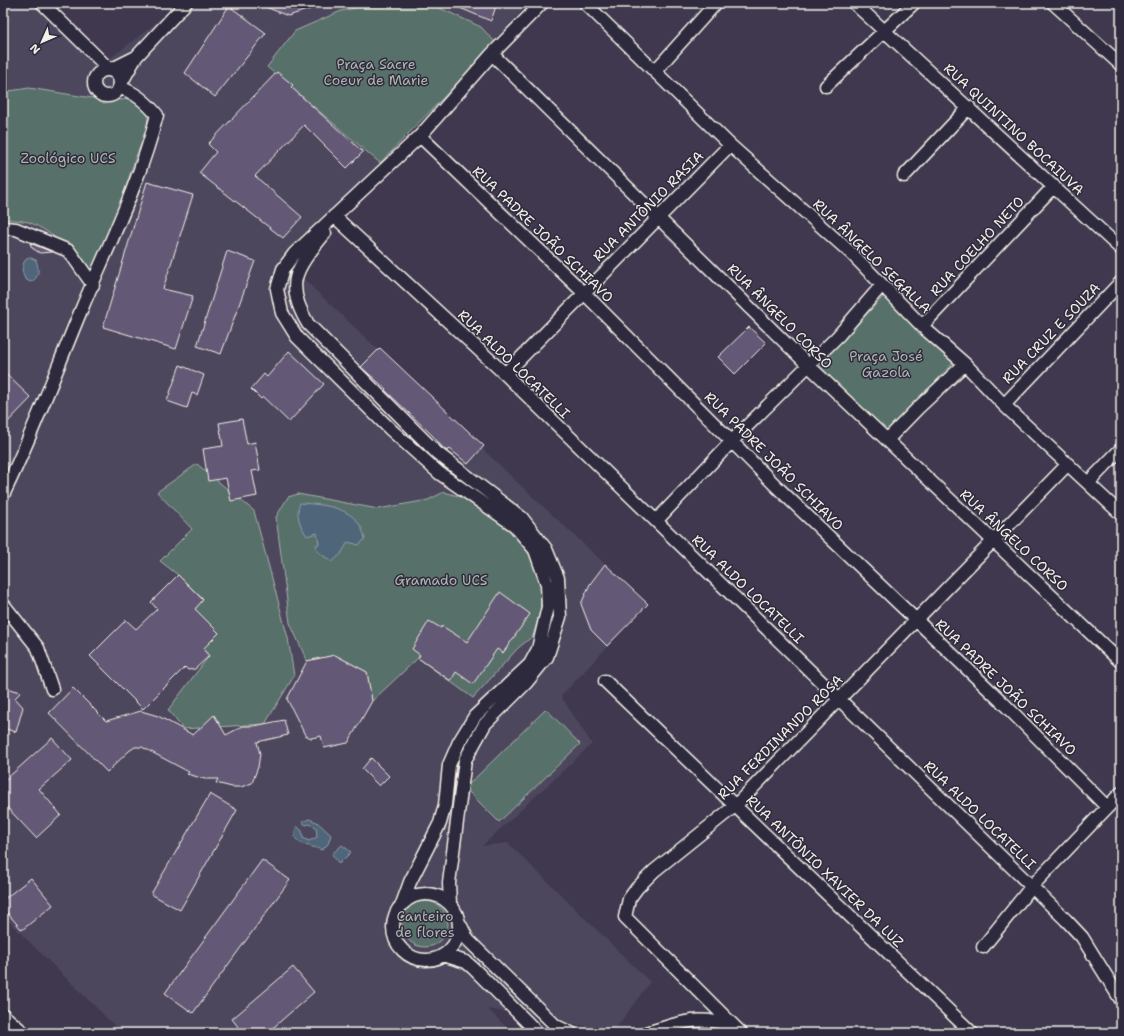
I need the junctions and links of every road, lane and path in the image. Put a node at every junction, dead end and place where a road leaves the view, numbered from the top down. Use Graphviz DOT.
graph roads {
  1 [pos="42,3"];
  2 [pos="186,3"];
  3 [pos="542,3"];
  4 [pos="585,3"];
  5 [pos="716,3"];
  6 [pos="854,3"];
  7 [pos="914,3"];
  8 [pos="1053,3"];
  9 [pos="885,31"];
  10 [pos="492,54"];
  11 [pos="136,57"];
  12 [pos="1121,65"];
  13 [pos="110,70"];
  14 [pos="655,71"];
  15 [pos="826,86"];
  16 [pos="119,88"];
  17 [pos="969,108"];
  18 [pos="420,136"];
  19 [pos="730,145"];
  20 [pos="904,176"];
  21 [pos="1054,186"];
  22 [pos="337,216"];
  23 [pos="658,216"];
  24 [pos="3,228"];
  25 [pos="1121,249"];
  26 [pos="1121,282"];
  27 [pos="92,285"];
  28 [pos="882,285"];
  29 [pos="584,293"];
  30 [pos="922,326"];
  31 [pos="965,364"];
  32 [pos="809,366"];
  33 [pos="505,374"];
  34 [pos="1004,405"];
  35 [pos="886,440"];
  36 [pos="732,441"];
  37 [pos="1121,449"];
  38 [pos="1068,464"];
  39 [pos="1088,483"];
  40 [pos="3,495"];
  41 [pos="1121,514"];
  42 [pos="656,521"];
  43 [pos="994,541"];
  44 [pos="3,604"];
  45 [pos="916,620"];
  46 [pos="1121,662"];
  47 [pos="605,681"];
  48 [pos="52,689"];
  49 [pos="839,699"];
  50 [pos="459,742"];
  51 [pos="465,760"];
  52 [pos="1121,793"];
  53 [pos="736,805"];
  54 [pos="1107,807"];
  55 [pos="1032,886"];
  56 [pos="402,904"];
  57 [pos="450,904"];
  58 [pos="459,923"];
  59 [pos="983,947"];
  60 [pos="443,955"];
  61 [pos="1121,1000"];
  62 [pos="3,1015"];
  63 [pos="739,1030"];
  64 [pos="24,1033"];
  65 [pos="538,1033"];
  66 [pos="571,1033"];
  67 [pos="647,1033"];
  68 [pos="972,1033"];
  1 -- 13 [label="street"];
  2 -- 11 [label="street"];
  3 -- 10 [label="street"];
  4 -- 14 [label="street, RUA ÂNGELO SEGALLA"];
  5 -- 14 [label="street"];
  6 -- 9 [label="street, RUA QUINTINO BOCAIUVA"];
  7 -- 9 [label="street"];
  8 -- 12 [label="street"];
  9 -- 15 [label="street"];
  9 -- 17 [label="street, RUA QUINTINO BOCAIUVA"];
  10 -- 18 [label="street"];
  10 -- 23 [label="street, RUA ÂNGELO CORSO"];
  11 -- 13 [label="street"];
  11 -- 16 [label="street"];
  13 -- 16 [label="street"];
  13 -- 16 [label="street"];
  14 -- 19 [label="street, RUA ÂNGELO SEGALLA"];
  16 -- 27 [label="street"];
  17 -- 20 [label="street"];
  17 -- 21 [label="street, RUA QUINTINO BOCAIUVA"];
  18 -- 22 [label="street"];
  18 -- 29 [label="street, RUA PADRE JOÃO SCHIAVO"];
  19 -- 23 [label="street, RUA ANTÔNIO RASIA"];
  19 -- 28 [label="street, RUA ÂNGELO SEGALLA"];
  21 -- 25 [label="street, RUA QUINTINO BOCAIUVA"];
  21 -- 30 [label="street, RUA COELHO NETO"];
  22 -- 33 [label="street, RUA ALDO LOCATELLI"];
  22 -- 50 [label="street"];
  22 -- 51 [label="street"];
  23 -- 29 [label="street, RUA ANTÔNIO RASIA"];
  23 -- 32 [label="street, RUA ÂNGELO CORSO"];
  24 -- 27 [label="street"];
  26 -- 34 [label="street, RUA CRUZ E SOUZA"];
  27 -- 40 [label="street"];
  28 -- 30 [label="street, RUA ÂNGELO SEGALLA"];
  28 -- 32 [label="street"];
  29 -- 33 [label="street, RUA ANTÔNIO RASIA"];
  29 -- 36 [label="street, RUA PADRE JOÃO SCHIAVO"];
  30 -- 31 [label="street, RUA ÂNGELO SEGALLA"];
  31 -- 34 [label="street, RUA ÂNGELO SEGALLA"];
  31 -- 35 [label="street"];
  32 -- 35 [label="street, RUA ÂNGELO CORSO"];
  32 -- 36 [label="street"];
  33 -- 42 [label="street, RUA ALDO LOCATELLI"];
  34 -- 38 [label="street, RUA ÂNGELO SEGALLA"];
  35 -- 43 [label="street, RUA ÂNGELO CORSO"];
  36 -- 42 [label="street"];
  36 -- 45 [label="street, RUA PADRE JOÃO SCHIAVO"];
  37 -- 39 [label="street"];
  38 -- 39 [label="street, RUA ÂNGELO SEGALLA"];
  38 -- 43 [label="street, RUA FERDINANDO ROSA"];
  39 -- 41 [label="street, RUA ÂNGELO SEGALLA"];
  42 -- 49 [label="street, RUA ALDO LOCATELLI"];
  43 -- 45 [label="street, RUA FERDINANDO ROSA"];
  43 -- 46 [label="street, RUA ÂNGELO CORSO"];
  44 -- 48 [label="street"];
  45 -- 49 [label="street, RUA FERDINANDO ROSA"];
  45 -- 54 [label="street, RUA PADRE JOÃO SCHIAVO"];
  47 -- 53 [label="street, RUA ANTÔNIO XAVIER DA LUZ"];
  49 -- 53 [label="street, RUA FERDINANDO ROSA"];
  49 -- 55 [label="street, RUA ALDO LOCATELLI"];
  50 -- 51 [label="street"];
  50 -- 56 [label="street"];
  51 -- 57 [label="street"];
  52 -- 54 [label="street"];
  53 -- 63 [label="street, RUA FERDINANDO ROSA"];
  53 -- 68 [label="street, RUA ANTÔNIO XAVIER DA LUZ"];
  54 -- 55 [label="street"];
  55 -- 59 [label="street"];
  55 -- 61 [label="street, RUA ALDO LOCATELLI"];
  56 -- 57 [label="street"];
  56 -- 60 [label="street"];
  57 -- 58 [label="street"];
  58 -- 60 [label="street"];
  58 -- 66 [label="street"];
  60 -- 65 [label="street"];
  62 -- 64 [label="street"];
  63 -- 67 [label="street"];
}
